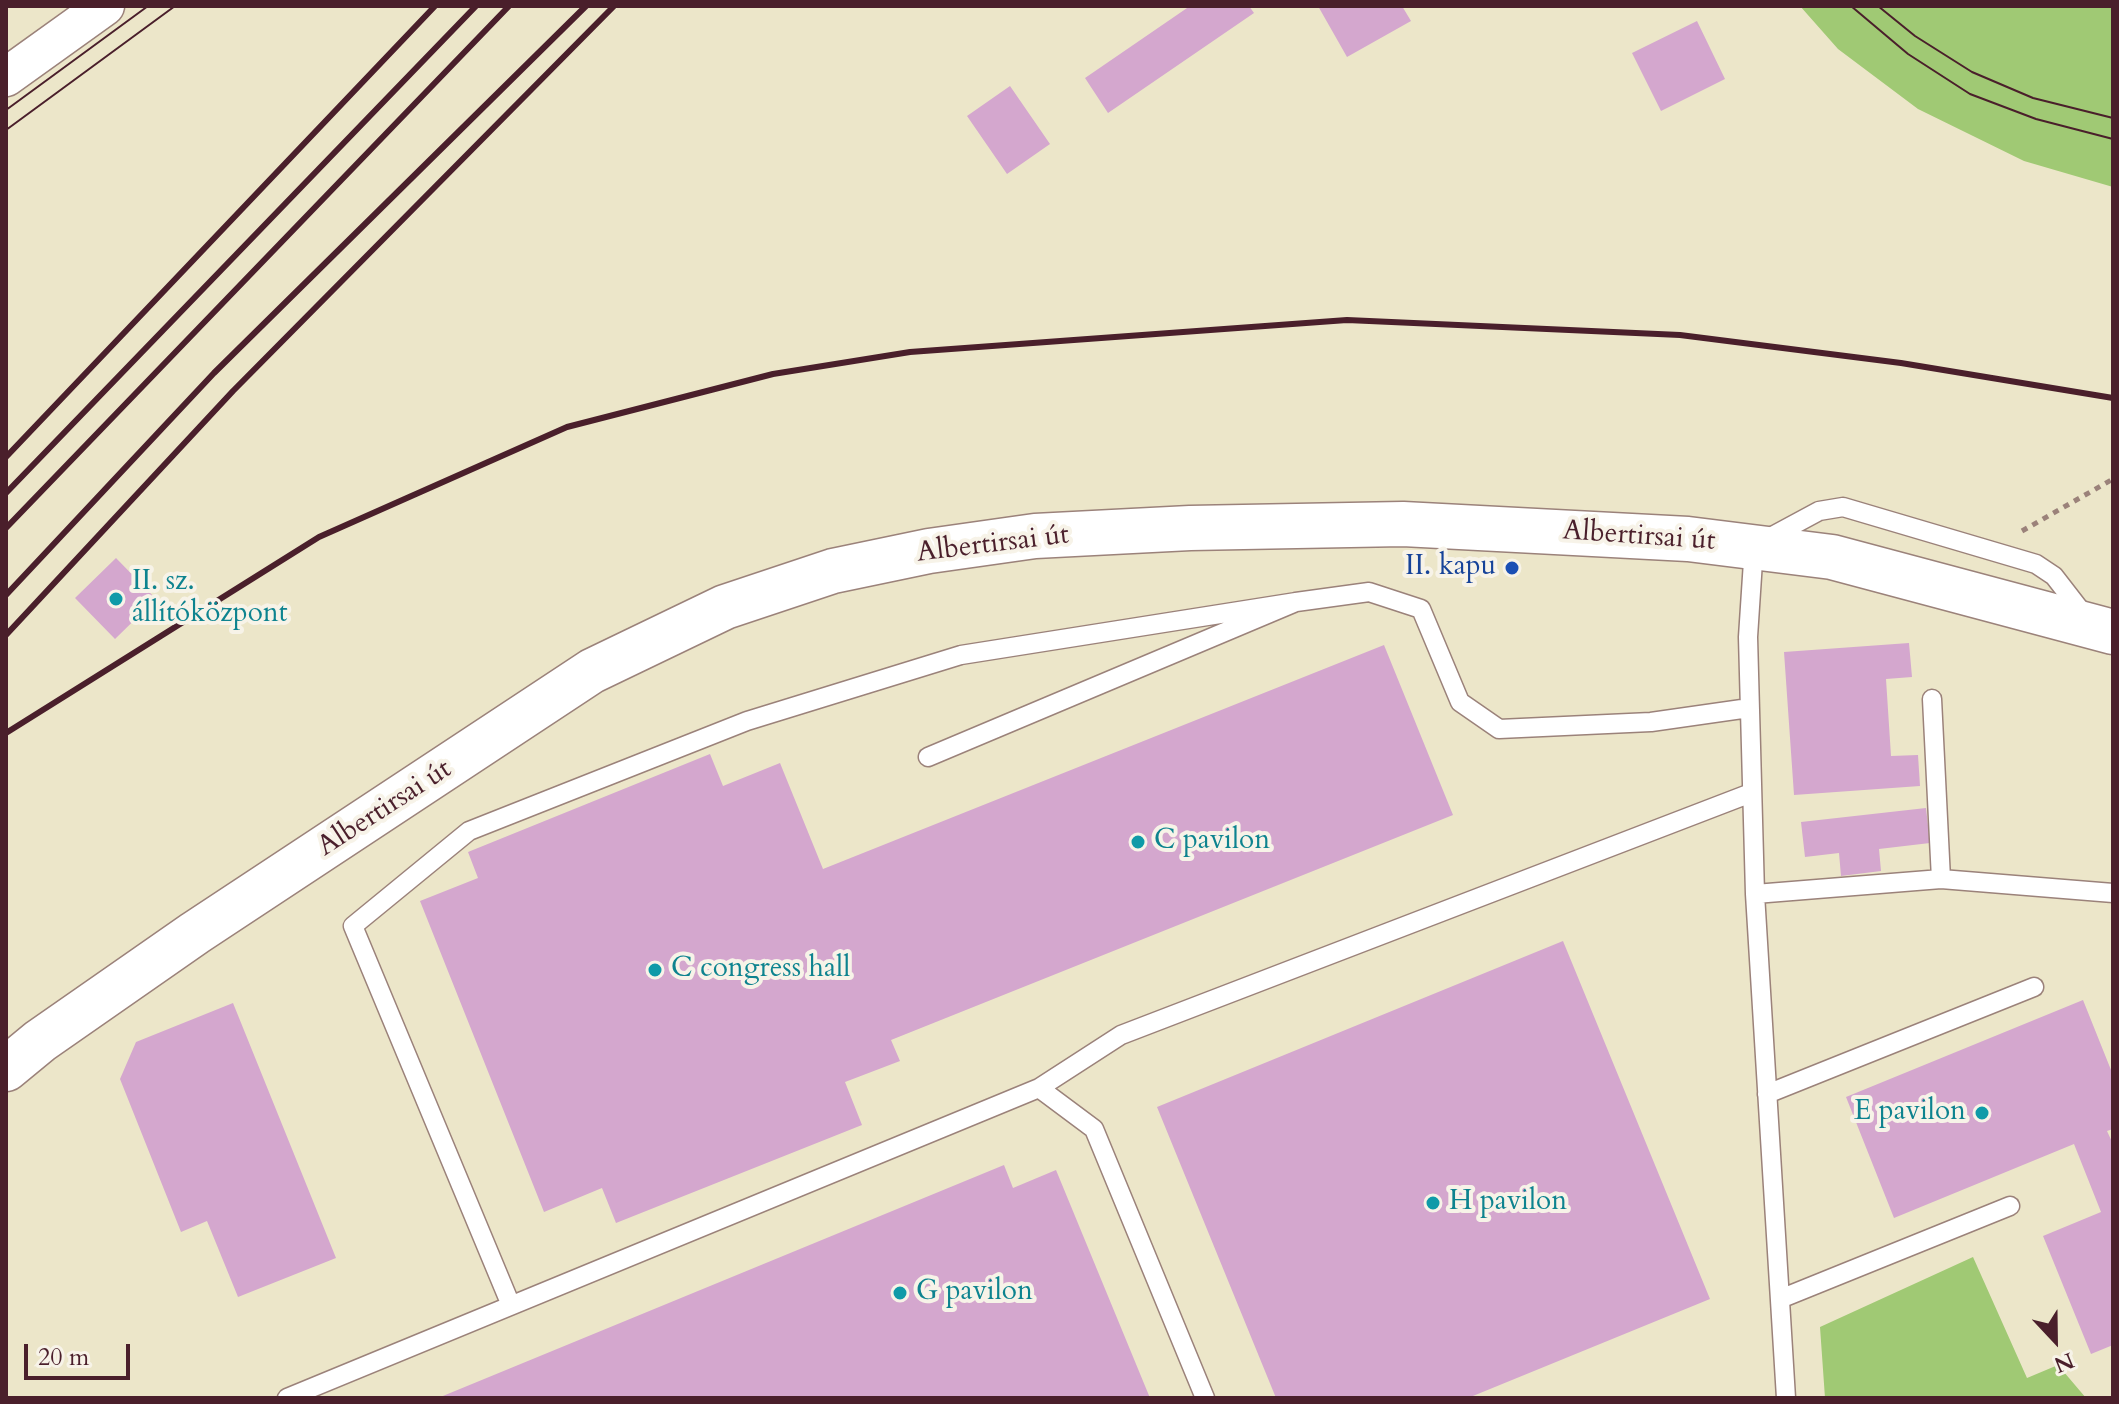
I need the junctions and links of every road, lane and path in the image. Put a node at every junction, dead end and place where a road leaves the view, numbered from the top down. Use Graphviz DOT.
graph roads {
  1 [pos="105,6"];
  2 [pos="6,77"];
  3 [pos="2113,479"];
  4 [pos="1754,546"];
  5 [pos="1990,550"];
  6 [pos="1296,602"];
  7 [pos="2103,629"];
  8 [pos="1932,699"];
  9 [pos="1749,708"];
  10 [pos="928,757"];
  11 [pos="1751,793"];
  12 [pos="1941,879"];
  13 [pos="2113,893"];
  14 [pos="1755,894"];
  15 [pos="2034,987"];
  16 [pos="6,1069"];
  17 [pos="1039,1088"];
  18 [pos="1767,1094"];
  19 [pos="2010,1206"];
  20 [pos="1780,1299"];
  21 [pos="510,1303"];
  22 [pos="287,1398"];
  23 [pos="1205,1398"];
  24 [pos="1786,1398"];
  1 -- 2 [label="street"];
  3 -- 5 [label="path"];
  4 -- 5 [label="lane"];
  4 -- 7 [label="street, Albertirsai út"];
  4 -- 9 [label="lane"];
  4 -- 16 [label="street, Albertirsai út"];
  5 -- 7 [label="lane"];
  6 -- 9 [label="lane"];
  6 -- 10 [label="lane"];
  6 -- 21 [label="lane"];
  8 -- 12 [label="lane"];
  9 -- 11 [label="lane"];
  11 -- 14 [label="lane"];
  11 -- 17 [label="lane"];
  12 -- 13 [label="lane"];
  12 -- 14 [label="lane"];
  14 -- 18 [label="lane"];
  15 -- 18 [label="lane"];
  17 -- 21 [label="lane"];
  17 -- 23 [label="lane"];
  18 -- 20 [label="lane"];
  19 -- 20 [label="lane"];
  20 -- 24 [label="lane"];
  21 -- 22 [label="lane"];
}
